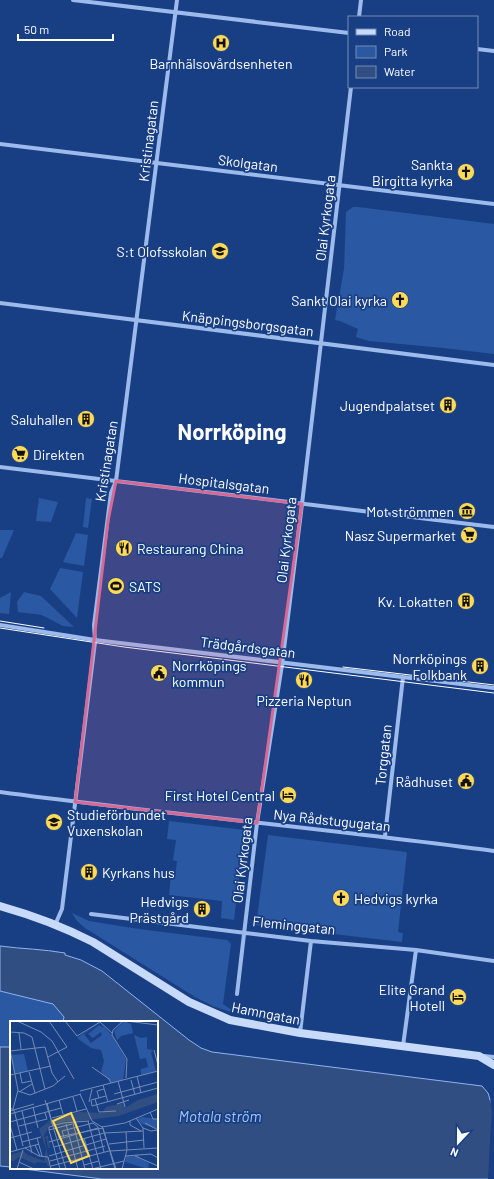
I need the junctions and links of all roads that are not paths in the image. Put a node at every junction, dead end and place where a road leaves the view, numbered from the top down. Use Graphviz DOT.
graph roads {
  1 [pos="73,0"];
  2 [pos="177,0"];
  3 [pos="361,0"];
  4 [pos="176,12"];
  5 [pos="359,16"];
  6 [pos="348,33"];
  7 [pos="478,49"];
  8 [pos="494,51"];
  9 [pos="351,88"];
  10 [pos="0,144"];
  11 [pos="156,163"];
  12 [pos="340,186"];
  13 [pos="494,204"];
  14 [pos="0,303"];
  15 [pos="136,320"];
  16 [pos="320,344"];
  17 [pos="494,365"];
  18 [pos="0,467"];
  19 [pos="116,481"];
  20 [pos="302,504"];
  21 [pos="494,527"];
  22 [pos="0,625"];
  23 [pos="95,640"];
  24 [pos="282,662"];
  25 [pos="403,677"];
  26 [pos="494,688"];
  27 [pos="0,792"];
  28 [pos="75,802"];
  29 [pos="257,823"];
  30 [pos="385,836"];
  31 [pos="494,851"];
  32 [pos="0,906"];
  33 [pos="91,914"];
  34 [pos="55,925"];
  35 [pos="244,933"];
  36 [pos="311,941"];
  37 [pos="416,950"];
  38 [pos="494,961"];
  39 [pos="237,994"];
  40 [pos="300,1033"];
  41 [pos="403,1046"];
  42 [pos="480,1056"];
  43 [pos="494,1057"];
  44 [pos="494,1065"];
  1 -- 4 [label="street"];
  2 -- 4 [label="street, Kristinagatan"];
  3 -- 5 [label="street"];
  4 -- 6 [label="street"];
  4 -- 11 [label="street, Kristinagatan"];
  7 -- 8 [label="street"];
  9 -- 12 [label="street, Olai Kyrkogata"];
  10 -- 11 [label="street, Skolgatan"];
  11 -- 12 [label="street, Skolgatan"];
  11 -- 15 [label="street, Kristinagatan"];
  12 -- 13 [label="street, Skolgatan"];
  12 -- 16 [label="street, Olai Kyrkogata"];
  14 -- 15 [label="street, Knäppingsborgsgatan"];
  15 -- 16 [label="street, Knäppingsborgsgatan"];
  15 -- 19 [label="street, Kristinagatan"];
  16 -- 17 [label="street, Knäppingsborgsgatan"];
  16 -- 20 [label="street, Olai Kyrkogata"];
  18 -- 19 [label="street, Hospitalsgatan"];
  19 -- 20 [label="street, Hospitalsgatan"];
  19 -- 23 [label="street, Kristinagatan"];
  20 -- 21 [label="street, Hospitalsgatan"];
  20 -- 24 [label="street, Olai Kyrkogata"];
  22 -- 23 [label="street, Trädgårdsgatan"];
  23 -- 24 [label="street, Trädgårdsgatan"];
  23 -- 28 [label="street, Kristinagatan"];
  24 -- 25 [label="street, Trädgårdsgatan"];
  24 -- 29 [label="street, Olai Kyrkogata"];
  25 -- 26 [label="street, Trädgårdsgatan"];
  25 -- 30 [label="street, Torggatan"];
  27 -- 28 [label="street, Nya Rådstugugatan"];
  28 -- 29 [label="street, Nya Rådstugugatan"];
  28 -- 34 [label="street, Kristinagatan"];
  29 -- 30 [label="street, Nya Rådstugugatan"];
  29 -- 35 [label="street, Olai Kyrkogata"];
  30 -- 31 [label="street, Nya Rådstugugatan"];
  32 -- 34 [label="street"];
  33 -- 35 [label="street, Fleminggatan"];
  34 -- 40 [label="street, Hamngatan"];
  35 -- 36 [label="street, Fleminggatan"];
  35 -- 39 [label="street, Olai Kyrkogata"];
  36 -- 37 [label="street, Fleminggatan"];
  36 -- 40 [label="street"];
  37 -- 38 [label="street, Fleminggatan"];
  37 -- 41 [label="street"];
  40 -- 41 [label="street, Hamngatan"];
  41 -- 42 [label="street, Hamngatan"];
  42 -- 43 [label="street, Hamngatan"];
  42 -- 44 [label="street"];
}
